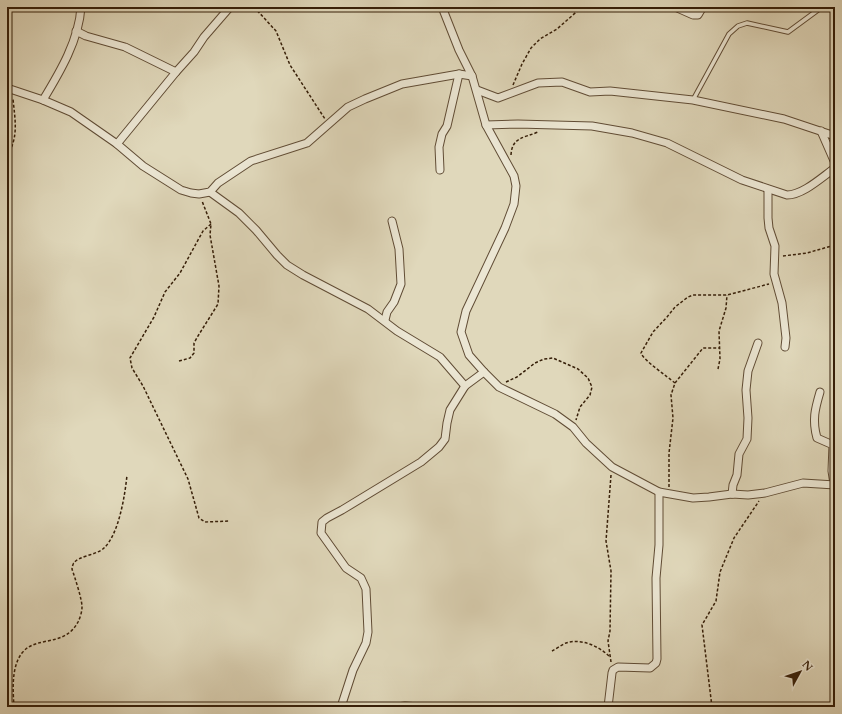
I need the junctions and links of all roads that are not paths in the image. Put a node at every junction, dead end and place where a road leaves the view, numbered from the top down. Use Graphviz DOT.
graph roads {
  1 [pos="81,7"];
  2 [pos="230,7"];
  3 [pos="442,7"];
  4 [pos="675,7"];
  5 [pos="701,7"];
  6 [pos="822,7"];
  7 [pos="76,31"];
  8 [pos="176,72"];
  9 [pos="459,74"];
  10 [pos="472,76"];
  11 [pos="9,89"];
  12 [pos="477,90"];
  13 [pos="43,100"];
  14 [pos="693,100"];
  15 [pos="486,125"];
  16 [pos="821,131"];
  17 [pos="835,136"];
  18 [pos="117,144"];
  19 [pos="835,163"];
  20 [pos="835,168"];
  21 [pos="440,170"];
  22 [pos="768,190"];
  23 [pos="210,192"];
  24 [pos="392,221"];
  25 [pos="385,320"];
  26 [pos="758,343"];
  27 [pos="785,347"];
  28 [pos="484,372"];
  29 [pos="465,386"];
  30 [pos="820,392"];
  31 [pos="835,484"];
  32 [pos="659,492"];
  33 [pos="732,494"];
  34 [pos="341,707"];
  35 [pos="397,707"];
  36 [pos="420,707"];
  37 [pos="608,707"];
  1 -- 7 [label="street"];
  2 -- 8 [label="street"];
  3 -- 10 [label="street"];
  4 -- 5 [label="street"];
  6 -- 14 [label="lane"];
  7 -- 8 [label="street"];
  7 -- 13 [label="street"];
  8 -- 18 [label="street"];
  9 -- 10 [label="street"];
  9 -- 21 [label="street"];
  9 -- 23 [label="street"];
  10 -- 12 [label="street"];
  11 -- 13 [label="street"];
  12 -- 14 [label="street"];
  12 -- 15 [label="street"];
  13 -- 18 [label="street"];
  14 -- 16 [label="street"];
  15 -- 22 [label="street"];
  15 -- 28 [label="street"];
  16 -- 17 [label="street"];
  16 -- 19 [label="street"];
  18 -- 23 [label="street"];
  20 -- 22 [label="street"];
  22 -- 27 [label="street"];
  23 -- 25 [label="street"];
  24 -- 25 [label="street"];
  25 -- 29 [label="street"];
  26 -- 33 [label="street"];
  28 -- 29 [label="street"];
  28 -- 32 [label="street"];
  29 -- 34 [label="street"];
  30 -- 31 [label="street"];
  31 -- 33 [label="street"];
  32 -- 33 [label="street"];
  32 -- 37 [label="street"];
  35 -- 36 [label="street"];
}
